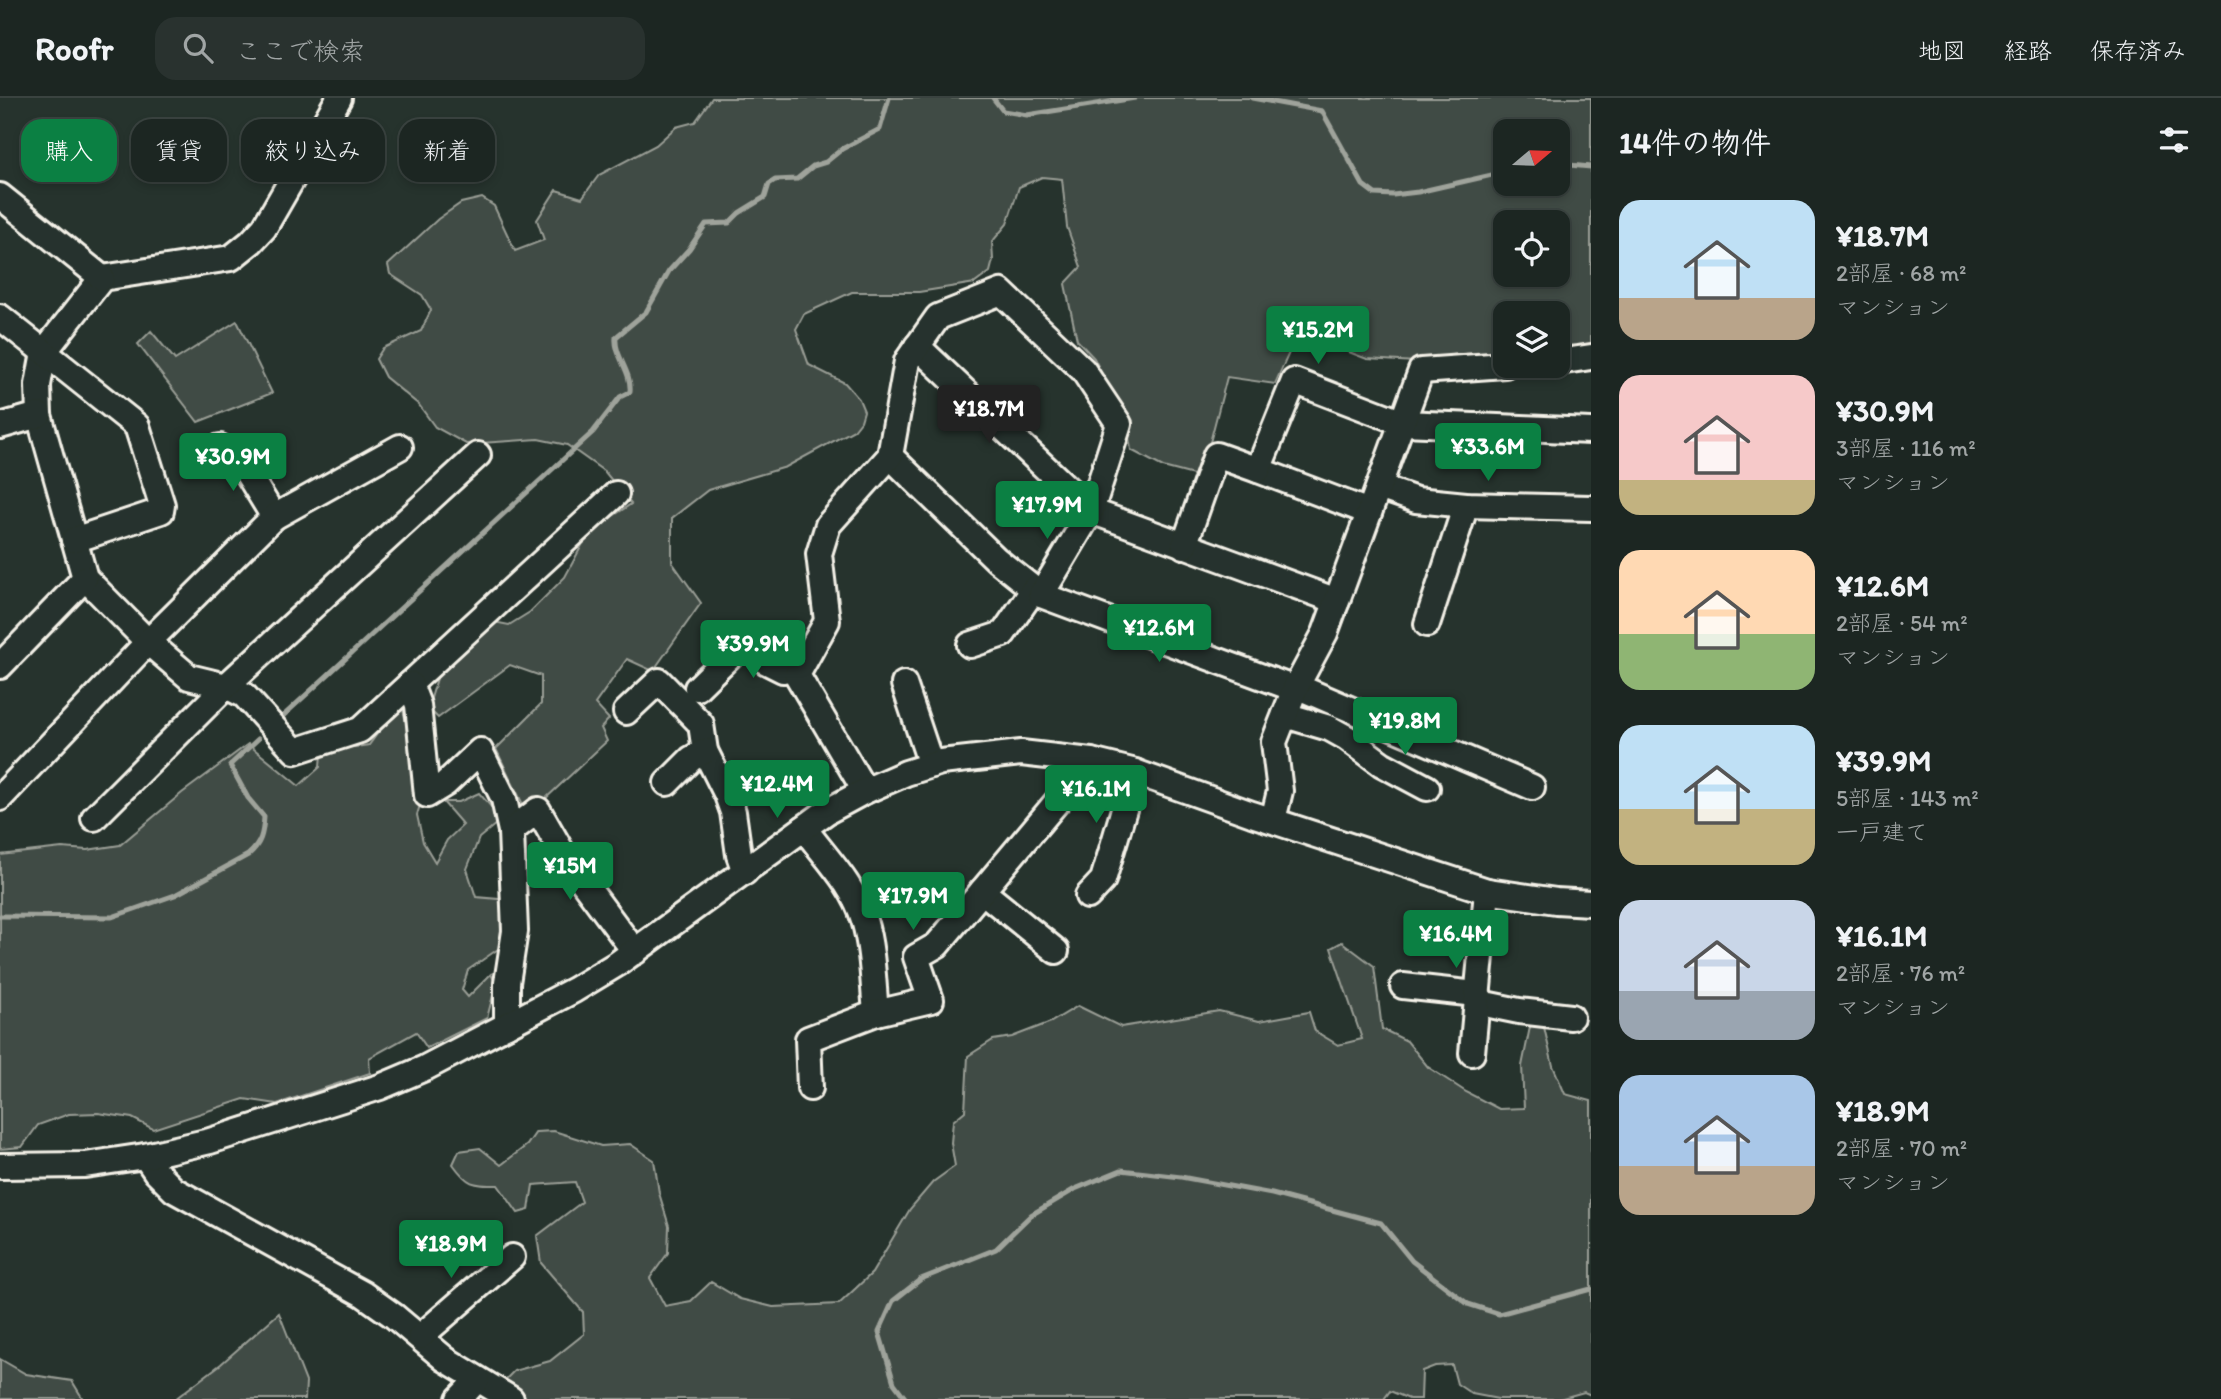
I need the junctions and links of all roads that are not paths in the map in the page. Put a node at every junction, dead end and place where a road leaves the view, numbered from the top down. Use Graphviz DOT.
graph roads {
  1 [pos="339,98"];
  2 [pos="0,196"];
  3 [pos="102,278"];
  4 [pos="0,317"];
  5 [pos="917,346"];
  6 [pos="44,352"];
  7 [pos="1591,357"];
  8 [pos="1570,360"];
  9 [pos="1493,366"];
  10 [pos="39,415"];
  11 [pos="1403,423"];
  12 [pos="0,426"];
  13 [pos="1591,432"];
  14 [pos="220,447"];
  15 [pos="400,447"];
  16 [pos="478,454"];
  17 [pos="890,456"];
  18 [pos="1258,470"];
  19 [pos="1379,487"];
  20 [pos="616,494"];
  21 [pos="1466,505"];
  22 [pos="1591,508"];
  23 [pos="1091,511"];
  24 [pos="1369,512"];
  25 [pos="275,517"];
  26 [pos="74,540"];
  27 [pos="1184,546"];
  28 [pos="85,578"];
  29 [pos="1037,592"];
  30 [pos="1337,601"];
  31 [pos="1427,624"];
  32 [pos="148,642"];
  33 [pos="970,645"];
  34 [pos="0,666"];
  35 [pos="801,666"];
  36 [pos="410,684"];
  37 [pos="904,684"];
  38 [pos="226,686"];
  39 [pos="1295,687"];
  40 [pos="698,688"];
  41 [pos="626,712"];
  42 [pos="1285,715"];
  43 [pos="705,751"];
  44 [pos="1091,761"];
  45 [pos="932,765"];
  46 [pos="1135,772"];
  47 [pos="667,783"];
  48 [pos="1532,787"];
  49 [pos="1427,788"];
  50 [pos="865,791"];
  51 [pos="0,798"];
  52 [pos="94,818"];
  53 [pos="1273,820"];
  54 [pos="804,828"];
  55 [pos="511,831"];
  56 [pos="745,872"];
  57 [pos="982,891"];
  58 [pos="1487,891"];
  59 [pos="1088,896"];
  60 [pos="1591,903"];
  61 [pos="1056,951"];
  62 [pos="635,952"];
  63 [pos="1403,986"];
  64 [pos="1476,994"];
  65 [pos="876,1013"];
  66 [pos="1571,1017"];
  67 [pos="507,1025"];
  68 [pos="1472,1053"];
  69 [pos="810,1088"];
  70 [pos="145,1156"];
  71 [pos="0,1166"];
  72 [pos="512,1257"];
  73 [pos="419,1337"];
  74 [pos="473,1391"];
  75 [pos="511,1399"];
  1 -- 3 [label="street"];
  2 -- 3 [label="street"];
  3 -- 6 [label="street"];
  4 -- 6 [label="street"];
  5 -- 17 [label="street"];
  5 -- 23 [label="street"];
  5 -- 23 [label="street"];
  6 -- 10 [label="street"];
  6 -- 26 [label="street"];
  7 -- 8 [label="street"];
  9 -- 11 [label="street"];
  10 -- 12 [label="street"];
  10 -- 26 [label="street"];
  11 -- 13 [label="street"];
  11 -- 18 [label="street"];
  11 -- 19 [label="street"];
  14 -- 25 [label="street"];
  15 -- 25 [label="street"];
  16 -- 38 [label="street"];
  17 -- 29 [label="street"];
  17 -- 35 [label="street"];
  18 -- 24 [label="street"];
  18 -- 27 [label="street"];
  19 -- 21 [label="street"];
  19 -- 24 [label="street"];
  20 -- 36 [label="street"];
  21 -- 22 [label="street"];
  21 -- 31 [label="street"];
  23 -- 27 [label="street"];
  23 -- 29 [label="street"];
  24 -- 30 [label="street"];
  25 -- 32 [label="street"];
  26 -- 28 [label="street"];
  27 -- 30 [label="street"];
  28 -- 32 [label="street"];
  28 -- 34 [label="street"];
  29 -- 33 [label="street"];
  29 -- 39 [label="street"];
  30 -- 39 [label="street"];
  32 -- 38 [label="street"];
  32 -- 51 [label="street"];
  35 -- 40 [label="street"];
  35 -- 50 [label="street"];
  36 -- 38 [label="street"];
  36 -- 55 [label="street"];
  37 -- 45 [label="street"];
  38 -- 52 [label="street"];
  39 -- 42 [label="street"];
  39 -- 48 [label="street"];
  41 -- 43 [label="street"];
  42 -- 49 [label="street"];
  42 -- 53 [label="street"];
  43 -- 47 [label="street"];
  43 -- 56 [label="street"];
  44 -- 45 [label="street"];
  44 -- 46 [label="street"];
  44 -- 57 [label="street"];
  45 -- 50 [label="street"];
  46 -- 53 [label="street"];
  46 -- 59 [label="street"];
  50 -- 54 [label="street"];
  53 -- 58 [label="street"];
  54 -- 56 [label="street"];
  54 -- 65 [label="street"];
  55 -- 62 [label="street"];
  55 -- 67 [label="street"];
  56 -- 62 [label="street"];
  57 -- 61 [label="street"];
  57 -- 65 [label="street"];
  58 -- 60 [label="street"];
  58 -- 64 [label="street"];
  62 -- 67 [label="street"];
  63 -- 64 [label="street"];
  64 -- 66 [label="street"];
  64 -- 68 [label="street"];
  65 -- 69 [label="street"];
  67 -- 70 [label="street"];
  70 -- 71 [label="street"];
  70 -- 73 [label="street"];
  72 -- 73 [label="street"];
  73 -- 74 [label="street"];
  74 -- 75 [label="street"];
}
